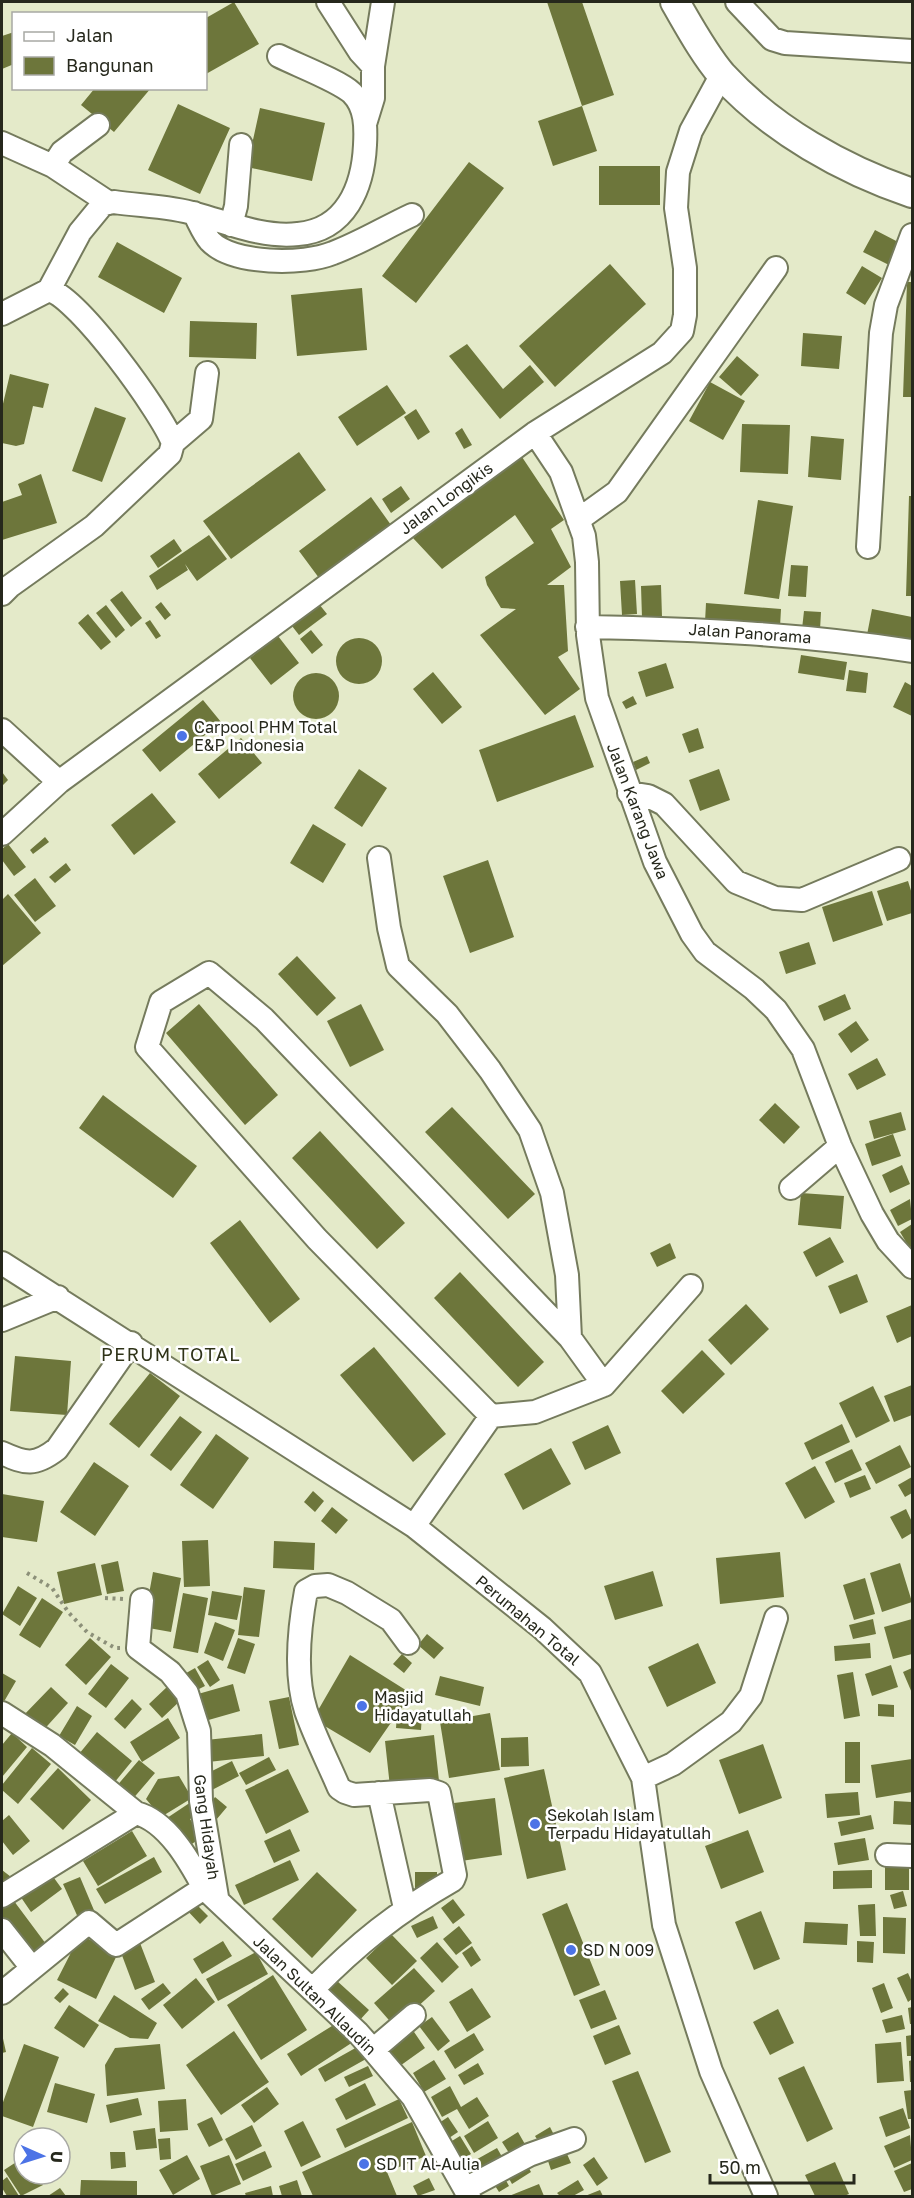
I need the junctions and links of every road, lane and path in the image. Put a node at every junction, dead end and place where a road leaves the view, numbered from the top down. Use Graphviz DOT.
graph roads {
  1 [pos="328,2"];
  2 [pos="383,2"];
  3 [pos="675,2"];
  4 [pos="737,2"];
  5 [pos="912,51"];
  6 [pos="279,56"];
  7 [pos="373,66"];
  8 [pos="722,74"];
  9 [pos="365,124"];
  10 [pos="98,125"];
  11 [pos="2,143"];
  12 [pos="241,145"];
  13 [pos="53,166"];
  14 [pos="912,193"];
  15 [pos="109,203"];
  16 [pos="194,213"];
  17 [pos="412,216"];
  18 [pos="231,225"];
  19 [pos="912,235"];
  20 [pos="776,267"];
  21 [pos="49,290"];
  22 [pos="2,314"];
  23 [pos="207,373"];
  24 [pos="535,433"];
  25 [pos="173,443"];
  26 [pos="578,519"];
  27 [pos="868,547"];
  28 [pos="2,594"];
  29 [pos="587,627"];
  30 [pos="912,651"];
  31 [pos="2,730"];
  32 [pos="59,782"];
  33 [pos="629,793"];
  34 [pos="2,834"];
  35 [pos="379,858"];
  36 [pos="899,860"];
  37 [pos="840,1146"];
  38 [pos="791,1188"];
  39 [pos="2,1263"];
  40 [pos="912,1267"];
  41 [pos="691,1286"];
  42 [pos="58,1297"];
  43 [pos="2,1320"];
  44 [pos="570,1338"];
  45 [pos="131,1343"];
  46 [pos="604,1385"];
  47 [pos="491,1416"];
  48 [pos="2,1453"];
  49 [pos="414,1526"];
  50 [pos="27,1573"];
  51 [pos="141,1600"];
  52 [pos="776,1618"];
  53 [pos="408,1643"];
  54 [pos="138,1648"];
  55 [pos="2,1713"];
  56 [pos="644,1778"];
  57 [pos="379,1793"];
  58 [pos="136,1813"];
  59 [pos="887,1855"];
  60 [pos="912,1856"];
  61 [pos="211,1893"];
  62 [pos="2,1896"];
  63 [pos="405,1908"];
  64 [pos="2,1930"];
  65 [pos="32,1968"];
  66 [pos="312,1989"];
  67 [pos="2,1993"];
  68 [pos="414,2015"];
  69 [pos="373,2050"];
  70 [pos="574,2139"];
  71 [pos="467,2193"];
  72 [pos="766,2196"];
  1 -- 7 [label="street"];
  2 -- 7 [label="street"];
  3 -- 8 [label="main road"];
  4 -- 5 [label="street"];
  6 -- 9 [label="street"];
  7 -- 9 [label="street"];
  8 -- 14 [label="main road"];
  8 -- 24 [label="street, Jalan Longikis"];
  9 -- 18 [label="street"];
  10 -- 13 [label="street"];
  11 -- 13 [label="street"];
  12 -- 18 [label="street"];
  13 -- 15 [label="street"];
  15 -- 16 [label="street"];
  15 -- 21 [label="street"];
  16 -- 17 [label="street"];
  16 -- 18 [label="street"];
  19 -- 27 [label="street"];
  20 -- 26 [label="street"];
  21 -- 22 [label="street"];
  21 -- 25 [label="street"];
  23 -- 25 [label="street"];
  24 -- 26 [label="street, Jalan Karang Jawa"];
  24 -- 32 [label="street, Jalan Longikis"];
  25 -- 28 [label="street"];
  26 -- 29 [label="street, Jalan Karang Jawa"];
  29 -- 30 [label="street, Jalan Panorama"];
  29 -- 33 [label="street, Jalan Karang Jawa"];
  31 -- 32 [label="street"];
  32 -- 34 [label="street, Jalan Longikis"];
  33 -- 36 [label="street"];
  33 -- 37 [label="street, Jalan Karang Jawa"];
  35 -- 44 [label="street"];
  37 -- 38 [label="street"];
  37 -- 40 [label="street, Jalan Karang Jawa"];
  39 -- 42 [label="street, Perumahan Total"];
  41 -- 46 [label="street"];
  42 -- 43 [label="street"];
  42 -- 45 [label="street, Perumahan Total"];
  44 -- 46 [label="street"];
  44 -- 47 [label="street"];
  45 -- 48 [label="street"];
  45 -- 49 [label="street, Perumahan Total"];
  46 -- 47 [label="street"];
  47 -- 49 [label="street"];
  49 -- 56 [label="street, Perumahan Total"];
  50 -- 54 [label="path"];
  51 -- 54 [label="street"];
  52 -- 56 [label="street"];
  53 -- 57 [label="street"];
  54 -- 61 [label="street, Gang Hidayah"];
  55 -- 58 [label="street, Jalan Sultan Allaudin"];
  56 -- 72 [label="street, Perumahan Total"];
  57 -- 63 [label="street"];
  57 -- 63 [label="street"];
  58 -- 61 [label="street, Jalan Sultan Allaudin"];
  58 -- 62 [label="street"];
  59 -- 60 [label="street"];
  61 -- 65 [label="street"];
  61 -- 66 [label="street, Jalan Sultan Allaudin"];
  63 -- 66 [label="street"];
  64 -- 65 [label="street"];
  65 -- 67 [label="street"];
  66 -- 69 [label="street, Jalan Sultan Allaudin"];
  68 -- 69 [label="street"];
  69 -- 71 [label="street, Jalan Sultan Allaudin"];
  70 -- 71 [label="street"];
}
